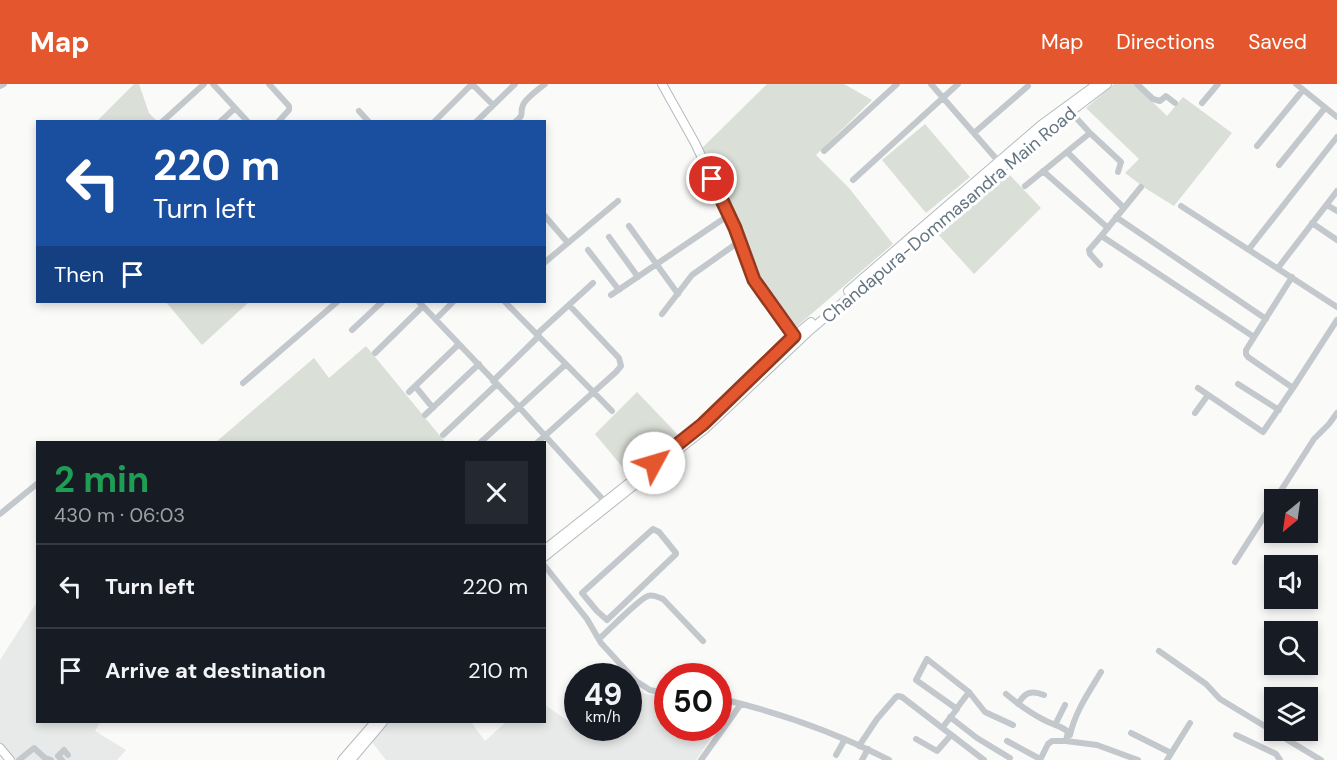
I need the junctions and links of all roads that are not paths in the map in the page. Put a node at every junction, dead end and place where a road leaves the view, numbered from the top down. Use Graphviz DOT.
graph roads {
  1 [pos="204,84"];
  2 [pos="213,84"];
  3 [pos="269,84"];
  4 [pos="472,84"];
  5 [pos="515,84"];
  6 [pos="545,84"];
  7 [pos="662,84"];
  8 [pos="897,84"];
  9 [pos="931,84"];
  10 [pos="958,84"];
  11 [pos="1097,84"];
  12 [pos="1107,84"];
  13 [pos="1137,84"];
  14 [pos="1218,84"];
  15 [pos="1296,84"];
  16 [pos="1028,86"];
  17 [pos="1303,90"];
  18 [pos="943,97"];
  19 [pos="1175,103"];
  20 [pos="1202,103"];
  21 [pos="493,105"];
  22 [pos="235,108"];
  23 [pos="1325,108"];
  24 [pos="1069,110"];
  25 [pos="359,111"];
  26 [pos="1337,117"];
  27 [pos="164,120"];
  28 [pos="222,120"];
  29 [pos="246,120"];
  30 [pos="280,120"];
  31 [pos="367,120"];
  32 [pos="436,120"];
  33 [pos="478,120"];
  34 [pos="518,120"];
  35 [pos="974,133"];
  36 [pos="1090,134"];
  37 [pos="1337,137"];
  38 [pos="1257,146"];
  39 [pos="824,151"];
  40 [pos="1067,152"];
  41 [pos="999,162"];
  42 [pos="1279,165"];
  43 [pos="1044,171"];
  44 [pos="1118,172"];
  45 [pos="853,180"];
  46 [pos="1025,186"];
  47 [pos="1141,187"];
  48 [pos="1337,192"];
  49 [pos="618,201"];
  50 [pos="1327,205"];
  51 [pos="1181,206"];
  52 [pos="1124,208"];
  53 [pos="1337,211"];
  54 [pos="729,215"];
  55 [pos="546,217"];
  56 [pos="1116,217"];
  57 [pos="1312,223"];
  58 [pos="629,226"];
  59 [pos="1108,228"];
  60 [pos="1102,235"];
  61 [pos="609,237"];
  62 [pos="1337,240"];
  63 [pos="740,241"];
  64 [pos="568,243"];
  65 [pos="1249,249"];
  66 [pos="588,250"];
  67 [pos="546,261"];
  68 [pos="657,264"];
  69 [pos="1100,265"];
  70 [pos="1278,268"];
  71 [pos="638,277"];
  72 [pos="1292,277"];
  73 [pos="593,282"];
  74 [pos="619,290"];
  75 [pos="678,294"];
  76 [pos="612,295"];
  77 [pos="337,303"];
  78 [pos="381,303"];
  79 [pos="452,303"];
  80 [pos="506,303"];
  81 [pos="421,304"];
  82 [pos="569,305"];
  83 [pos="1337,307"];
  84 [pos="662,314"];
  85 [pos="436,319"];
  86 [pos="1266,319"];
  87 [pos="1337,320"];
  88 [pos="352,330"];
  89 [pos="538,335"];
  90 [pos="1254,337"];
  91 [pos="796,339"];
  92 [pos="459,344"];
  93 [pos="375,353"];
  94 [pos="479,364"];
  95 [pos="566,364"];
  96 [pos="495,382"];
  97 [pos="243,383"];
  98 [pos="1238,384"];
  99 [pos="415,386"];
  100 [pos="1198,388"];
  101 [pos="1293,388"];
  102 [pos="409,392"];
  103 [pos="594,393"];
  104 [pos="1208,395"];
  105 [pos="519,407"];
  106 [pos="433,408"];
  107 [pos="1279,410"];
  108 [pos="612,411"];
  109 [pos="1337,413"];
  110 [pos="1195,414"];
  111 [pos="425,415"];
  112 [pos="443,435"];
  113 [pos="545,436"];
  114 [pos="482,441"];
  115 [pos="539,441"];
  116 [pos="36,485"];
  117 [pos="607,504"];
  118 [pos="0,514"];
  119 [pos="546,549"];
  120 [pos="546,555"];
  121 [pos="1235,562"];
  122 [pos="546,568"];
  123 [pos="592,606"];
  124 [pos="583,615"];
  125 [pos="599,639"];
  126 [pos="703,641"];
  127 [pos="1159,651"];
  128 [pos="1101,672"];
  129 [pos="654,691"];
  130 [pos="969,692"];
  131 [pos="1006,694"];
  132 [pos="1044,695"];
  133 [pos="732,702"];
  134 [pos="741,704"];
  135 [pos="1018,704"];
  136 [pos="1065,705"];
  137 [pos="957,708"];
  138 [pos="950,717"];
  139 [pos="374,723"];
  140 [pos="382,723"];
  141 [pos="1190,723"];
  142 [pos="1013,725"];
  143 [pos="1055,725"];
  144 [pos="942,728"];
  145 [pos="1131,733"];
  146 [pos="951,735"];
  147 [pos="1236,735"];
  148 [pos="845,739"];
  149 [pos="916,739"];
  150 [pos="1007,741"];
  151 [pos="1068,741"];
  152 [pos="859,746"];
  153 [pos="0,747"];
  154 [pos="868,749"];
  155 [pos="1171,753"];
  156 [pos="68,754"];
  157 [pos="836,755"];
  158 [pos="1010,758"];
  159 [pos="10,760"];
  160 [pos="19,760"];
  161 [pos="51,760"];
  162 [pos="62,760"];
  163 [pos="342,760"];
  164 [pos="351,760"];
  165 [pos="701,760"];
  166 [pos="862,760"];
  167 [pos="889,760"];
  168 [pos="984,760"];
  169 [pos="1040,760"];
  170 [pos="1138,760"];
  171 [pos="1167,760"];
  172 [pos="1280,760"];
  173 [pos="1321,760"];
  1 -- 27 [label="street"];
  2 -- 22 [label="street"];
  3 -- 30 [label="street"];
  4 -- 21 [label="street"];
  4 -- 32 [label="street"];
  5 -- 21 [label="street"];
  6 -- 34 [label="street"];
  7 -- 54 [label="main road"];
  8 -- 39 [label="street"];
  9 -- 18 [label="street"];
  10 -- 18 [label="street"];
  11 -- 24 [label="main road, Chandapura-Dommasandra Main Road"];
  12 -- 24 [label="main road, Chandapura-Dommasandra Main Road"];
  13 -- 19 [label="street"];
  14 -- 20 [label="street"];
  15 -- 17 [label="street"];
  16 -- 35 [label="street"];
  17 -- 23 [label="street"];
  17 -- 38 [label="street"];
  18 -- 35 [label="street"];
  18 -- 45 [label="street"];
  21 -- 33 [label="street"];
  22 -- 28 [label="street"];
  22 -- 29 [label="street"];
  23 -- 26 [label="street"];
  23 -- 42 [label="street"];
  24 -- 36 [label="street"];
  24 -- 41 [label="main road, Chandapura-Dommasandra Main Road"];
  24 -- 91 [label="main road, Chandapura-Dommasandra Main Road"];
  25 -- 31 [label="street"];
  35 -- 41 [label="street"];
  36 -- 40 [label="street"];
  36 -- 44 [label="street"];
  37 -- 65 [label="street"];
  40 -- 43 [label="street"];
  40 -- 52 [label="street"];
  41 -- 91 [label="main road, Chandapura-Dommasandra Main Road"];
  43 -- 46 [label="street"];
  43 -- 59 [label="street"];
  47 -- 52 [label="street"];
  48 -- 50 [label="street"];
  49 -- 64 [label="street"];
  50 -- 53 [label="street"];
  50 -- 57 [label="street"];
  51 -- 65 [label="street"];
  52 -- 56 [label="street"];
  54 -- 63 [label="main road"];
  54 -- 68 [label="street"];
  55 -- 64 [label="street"];
  56 -- 59 [label="street"];
  56 -- 86 [label="street"];
  57 -- 62 [label="street"];
  57 -- 70 [label="street"];
  58 -- 68 [label="street"];
  59 -- 60 [label="street"];
  60 -- 69 [label="street"];
  60 -- 90 [label="street"];
  61 -- 71 [label="street"];
  63 -- 75 [label="street"];
  63 -- 91 [label="main road"];
  64 -- 67 [label="street"];
  65 -- 70 [label="street"];
  66 -- 74 [label="street"];
  68 -- 71 [label="street"];
  68 -- 75 [label="street"];
  70 -- 72 [label="street"];
  71 -- 74 [label="street"];
  72 -- 83 [label="street"];
  72 -- 86 [label="street"];
  73 -- 82 [label="street"];
  74 -- 76 [label="street"];
  75 -- 84 [label="street"];
  77 -- 97 [label="street"];
  78 -- 88 [label="street"];
  79 -- 85 [label="street"];
  80 -- 89 [label="street"];
  81 -- 85 [label="street"];
  81 -- 93 [label="street"];
  82 -- 89 [label="street"];
  82 -- 103 [label="street"];
  85 -- 92 [label="street"];
  86 -- 90 [label="street"];
  87 -- 101 [label="street"];
  89 -- 95 [label="street"];
  89 -- 96 [label="street"];
  90 -- 101 [label="street"];
  91 -- 117 [label="main road, Chandapura-Dommasandra Main Road"];
  92 -- 94 [label="street"];
  92 -- 99 [label="street"];
  94 -- 96 [label="street"];
  94 -- 106 [label="street"];
  95 -- 103 [label="street"];
  95 -- 105 [label="street"];
  96 -- 105 [label="street"];
  96 -- 112 [label="street"];
  98 -- 107 [label="street"];
  99 -- 102 [label="street"];
  99 -- 106 [label="street"];
  100 -- 104 [label="street"];
  101 -- 107 [label="street"];
  103 -- 108 [label="street"];
  103 -- 113 [label="street"];
  104 -- 107 [label="street"];
  104 -- 110 [label="street"];
  105 -- 113 [label="street"];
  105 -- 114 [label="street"];
  106 -- 111 [label="street"];
  109 -- 121 [label="street"];
  113 -- 115 [label="street"];
  113 -- 117 [label="street"];
  116 -- 118 [label="street"];
  117 -- 119 [label="main road, Chandapura-Dommasandra Main Road"];
  117 -- 120 [label="main road, Chandapura-Dommasandra Main Road"];
  122 -- 124 [label="street"];
  123 -- 123 [label="street"];
  123 -- 124 [label="street"];
  124 -- 125 [label="street"];
  125 -- 126 [label="street"];
  125 -- 129 [label="street"];
  127 -- 173 [label="street"];
  128 -- 151 [label="street"];
  130 -- 137 [label="street"];
  130 -- 137 [label="street"];
  130 -- 142 [label="street"];
  131 -- 135 [label="street"];
  132 -- 135 [label="street"];
  133 -- 134 [label="street"];
  134 -- 148 [label="street"];
  134 -- 165 [label="street"];
  135 -- 143 [label="street"];
  136 -- 143 [label="street"];
  137 -- 138 [label="street"];
  138 -- 144 [label="street"];
  138 -- 158 [label="street"];
  139 -- 163 [label="main road"];
  140 -- 164 [label="main road"];
  141 -- 155 [label="street"];
  143 -- 151 [label="street"];
  144 -- 146 [label="street"];
  144 -- 152 [label="street"];
  145 -- 155 [label="street"];
  146 -- 149 [label="street"];
  146 -- 168 [label="street"];
  147 -- 172 [label="street"];
  148 -- 152 [label="street"];
  148 -- 157 [label="street"];
  150 -- 169 [label="street"];
  151 -- 169 [label="street"];
  151 -- 170 [label="street"];
  152 -- 154 [label="street"];
  153 -- 159 [label="main road"];
  154 -- 166 [label="street"];
  154 -- 167 [label="street"];
  155 -- 171 [label="street"];
  156 -- 162 [label="street"];
  160 -- 161 [label="street"];
}
